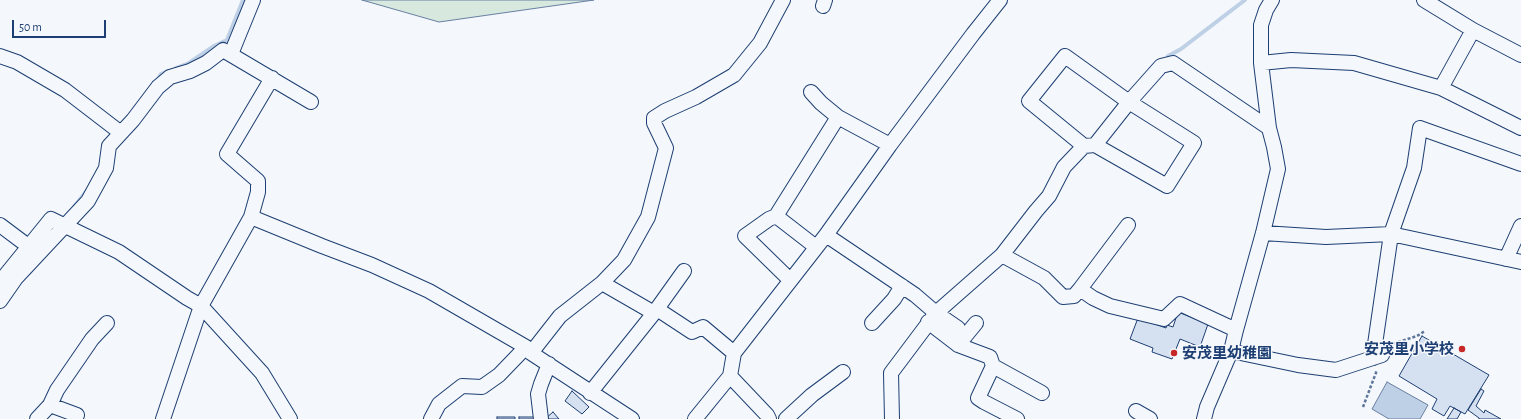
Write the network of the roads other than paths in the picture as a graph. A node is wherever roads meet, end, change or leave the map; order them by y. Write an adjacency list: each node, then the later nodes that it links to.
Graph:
1 (253, 0): 7 (street)
2 (783, 0): 40 (street)
3 (1000, 0): 20 (street)
4 (1424, 0): 6 (street)
5 (1265, 3): 10 (street)
6 (1473, 30): 8 (street); 12 (street)
7 (231, 54): 11 (street); 19 (street)
8 (1521, 55)
9 (0, 56): 19 (street)
10 (1261, 63): 12 (street); 17 (street)
11 (272, 78): 14 (street); 24 (street)
12 (1442, 88): 18 (street)
13 (811, 92): 16 (street)
14 (311, 102)
15 (1130, 102): 17 (street); 21 (street); 21 (street); 21 (street)
16 (838, 117): 20 (street); 23 (street)
17 (1269, 128): 29 (street)
18 (1521, 128)
19 (121, 133): 27 (street)
20 (890, 145): 31 (street)
21 (1089, 146): 34 (street)
22 (1521, 164): 30 (street)
23 (776, 216): 33 (street); 38 (street)
24 (251, 217): 44 (street); 53 (street)
25 (0, 225): 32 (street)
26 (1128, 225): 42 (street)
27 (63, 226): 32 (street); 43 (street); 44 (street)
28 (1521, 226): 35 (street)
29 (1262, 233): 30 (street); 51 (street)
30 (1391, 234): 35 (street); 54 (street)
31 (826, 235): 33 (street); 41 (street)
32 (28, 246): 39 (street)
33 (816, 247): 38 (street)
34 (1002, 255): 42 (street); 46 (street)
35 (1506, 260): 36 (street)
36 (1521, 262)
37 (684, 271): 45 (street)
38 (790, 280): 55 (street)
39 (0, 282)
40 (602, 284): 45 (street); 53 (street)
41 (902, 286): 46 (street); 48 (street)
42 (1080, 289): 51 (street)
43 (0, 301)
44 (201, 306): 66 (street); 67 (street)
45 (655, 311): 55 (street); 60 (street)
46 (932, 317): 50 (street); 52 (street); 74 (street)
47 (107, 323): 62 (street)
48 (872, 323)
49 (976, 323): 52 (street)
50 (958, 328)
51 (1236, 330): 54 (street)
52 (958, 345): 57 (street)
53 (529, 350): 56 (street); 68 (street)
54 (1231, 352): 77 (street)
55 (734, 353): 59 (street)
56 (549, 364): 60 (street); 69 (street)
57 (993, 366): 61 (street); 75 (street)
58 (843, 372): 73 (street)
59 (730, 376): 71 (street); 72 (street)
60 (590, 393): 70 (street)
61 (1042, 393)
62 (50, 405): 64 (street); 65 (street)
63 (1136, 411): 76 (street)
64 (77, 415)
65 (37, 419)
66 (163, 419)
67 (290, 419)
68 (431, 419)
69 (541, 419)
70 (632, 419)
71 (695, 419)
72 (769, 419)
73 (786, 419)
74 (892, 419)
75 (1016, 419)
76 (1150, 419)
77 (1204, 419)

